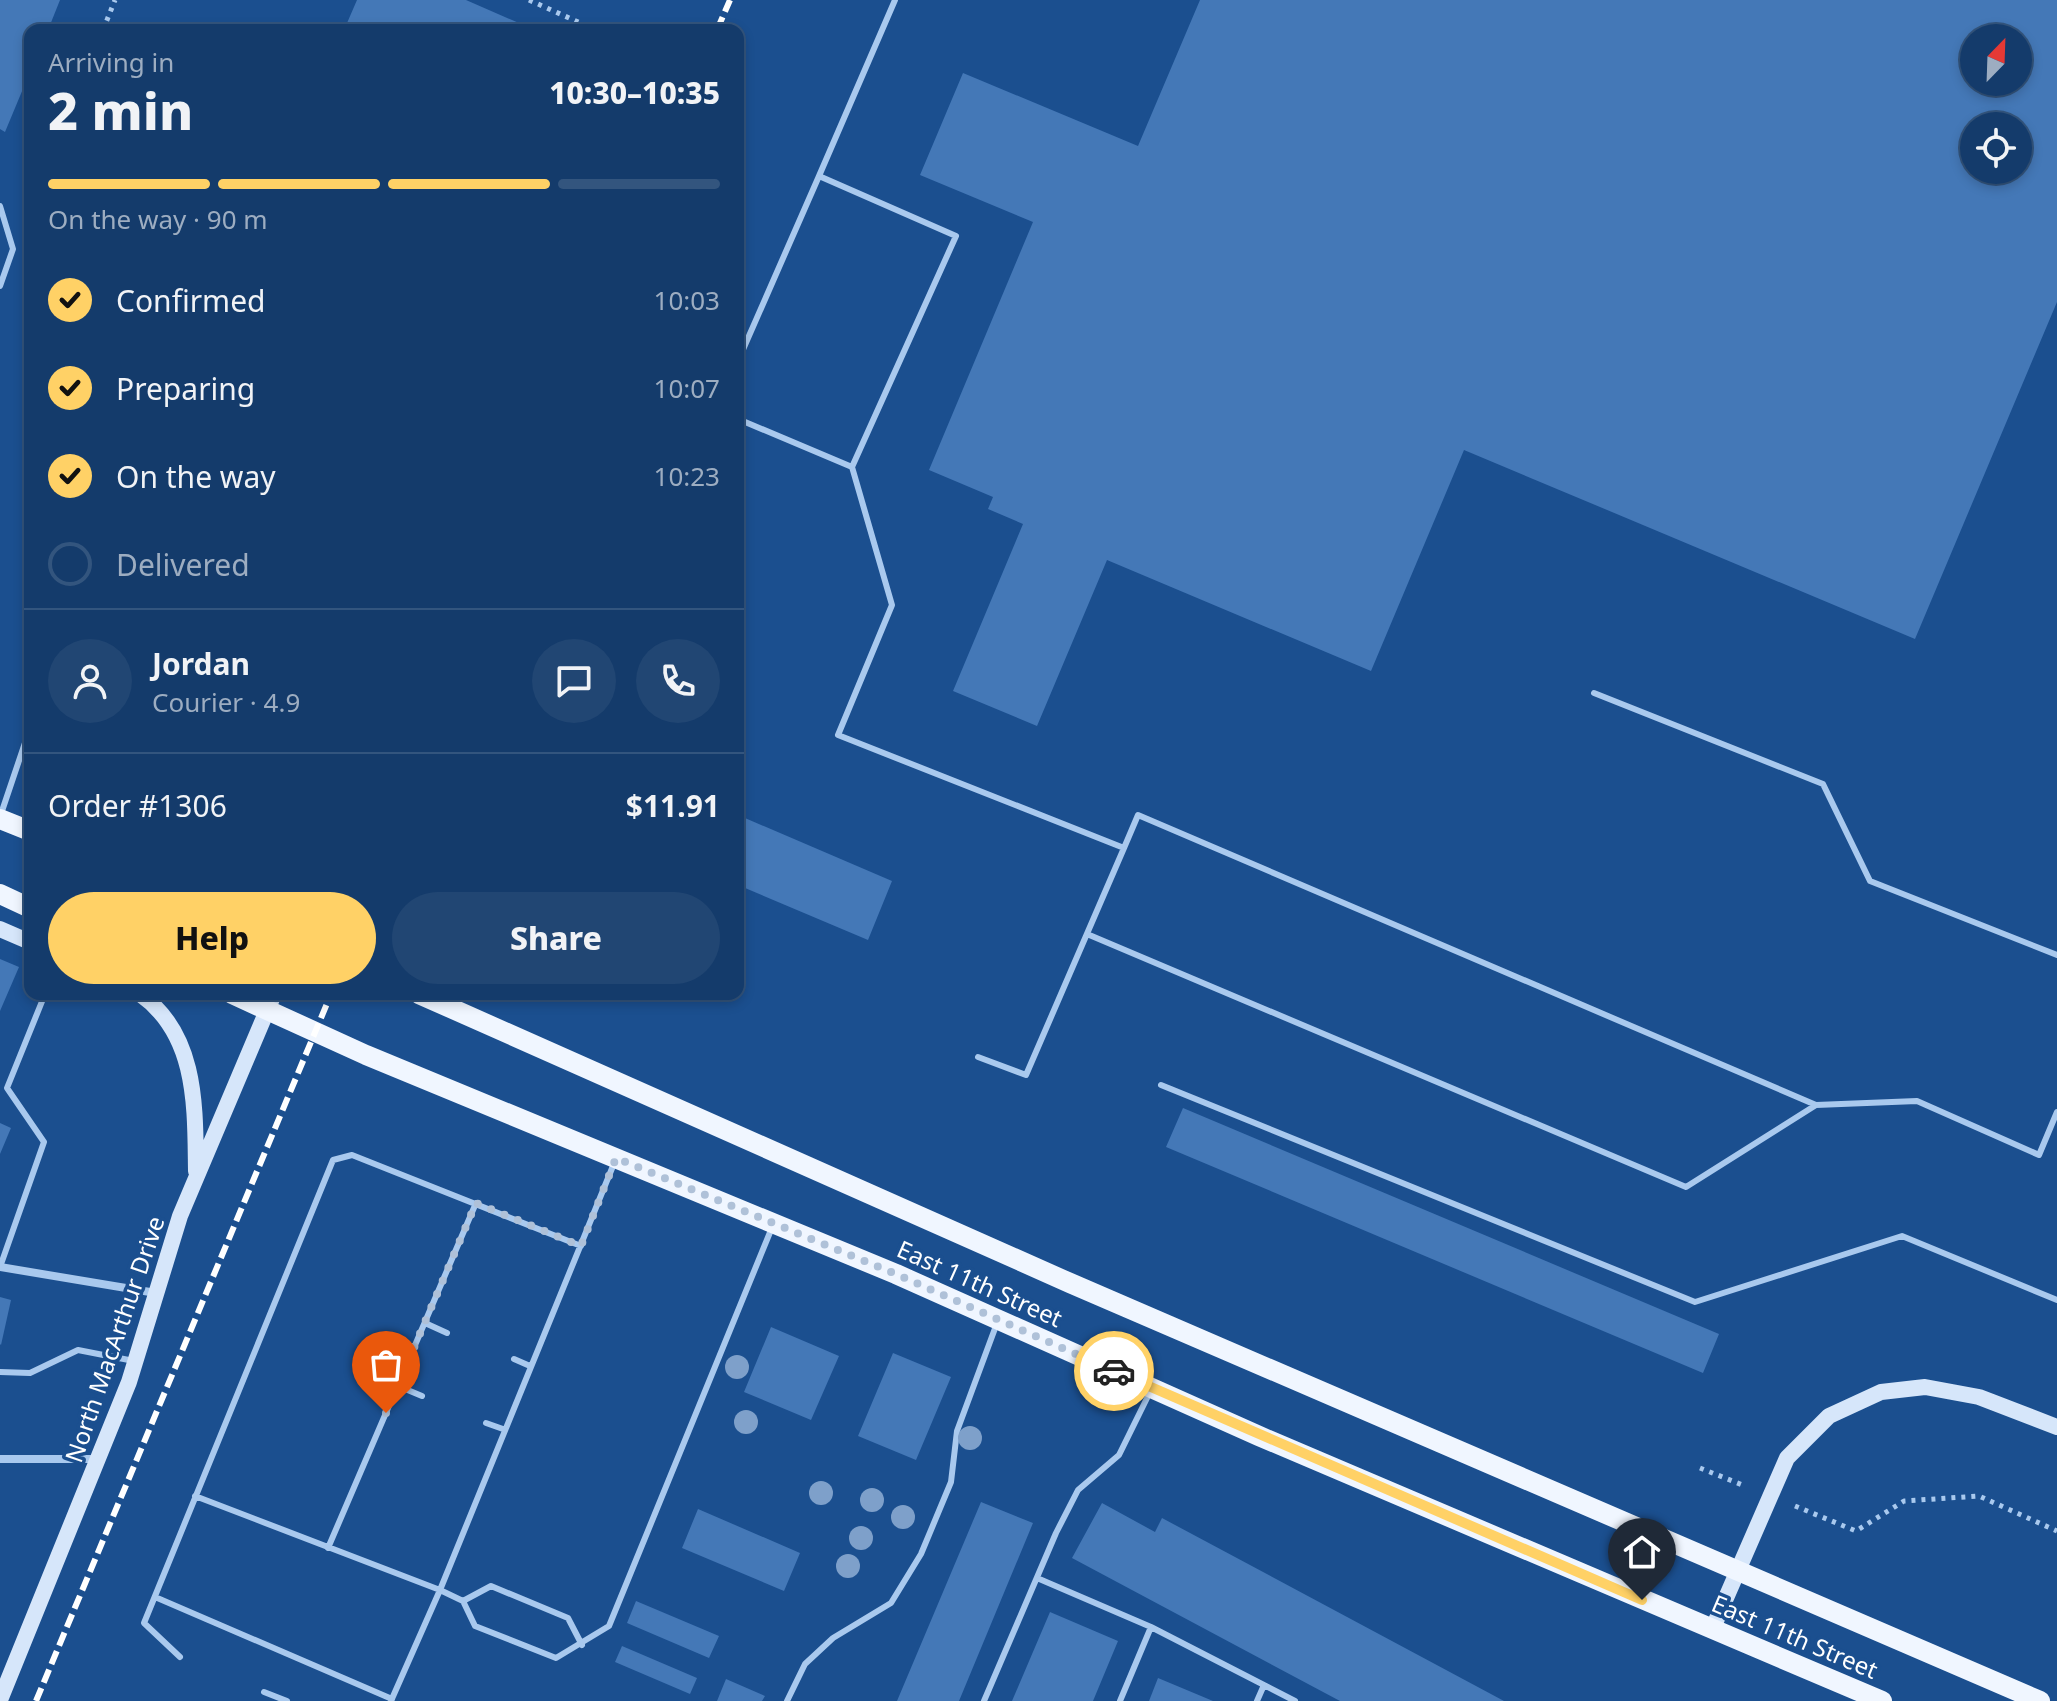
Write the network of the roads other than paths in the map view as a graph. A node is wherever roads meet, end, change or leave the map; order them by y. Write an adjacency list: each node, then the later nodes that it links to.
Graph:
1 (895, 0): 2 (lane)
2 (819, 176): 5 (lane); 7 (lane)
3 (0, 206): 4 (lane)
4 (0, 286)
5 (744, 347)
6 (744, 422): 7 (lane)
7 (852, 467): 12 (lane)
8 (1594, 693): 18 (lane)
9 (24, 746): 10 (lane)
10 (0, 819): 11 (main road)
11 (24, 829)
12 (1124, 848): 16 (lane); 25 (lane)
13 (0, 894): 14 (main road)
14 (24, 905)
15 (0, 929): 17 (main road)
16 (1087, 934): 23 (lane); 25 (lane)
17 (24, 939)
18 (2057, 955)
19 (43, 1000): 32 (lane)
20 (146, 1000): 28 (main road)
21 (433, 1000): 52 (main road, East 11th Street)
22 (270, 1002): 27 (main road, East 11th Street); 28 (main road, North MacArthur Drive)
23 (978, 1057)
24 (1161, 1085): 34 (lane)
25 (1816, 1105): 26 (lane)
26 (2057, 1112)
27 (616, 1158): 30 (main road, East 11th Street); 31 (lane)
28 (196, 1176): 33 (main road, North MacArthur Drive)
29 (476, 1203): 31 (lane); 36 (lane); 50 (lane)
30 (774, 1222): 35 (main road, East 11th Street); 59 (lane)
31 (581, 1246): 40 (lane)
32 (0, 1267): 33 (street)
33 (156, 1293): 39 (main road, North MacArthur Drive)
34 (2057, 1300)
35 (998, 1319): 43 (main road, East 11th Street); 66 (lane)
36 (425, 1323): 37 (lane); 42 (lane)
37 (447, 1333)
38 (514, 1359): 40 (lane)
39 (136, 1362): 41 (lane); 49 (main road, North MacArthur Drive)
40 (530, 1366): 47 (lane)
41 (0, 1372)
42 (398, 1386): 44 (lane); 51 (lane)
43 (1152, 1388): 53 (lane); 58 (main road, East 11th Street)
44 (422, 1396)
45 (486, 1423): 47 (lane)
46 (2057, 1427): 52 (main road)
47 (503, 1429): 54 (lane)
48 (0, 1459): 49 (street)
49 (99, 1459): 63 (main road, North MacArthur Drive)
50 (195, 1496): 51 (lane); 55 (lane)
51 (328, 1548): 54 (lane)
52 (1738, 1568): 58 (main road); 72 (main road, East 11th Street)
53 (1037, 1578): 57 (lane); 67 (lane)
54 (440, 1590): 56 (lane); 64 (lane)
55 (155, 1597): 60 (lane); 64 (lane)
56 (463, 1601): 59 (lane); 59 (lane)
57 (1151, 1627): 61 (lane); 68 (lane)
58 (1712, 1630): 71 (main road, East 11th Street)
59 (582, 1645)
60 (180, 1657)
61 (1264, 1685): 69 (lane); 70 (lane)
62 (264, 1692): 65 (lane)
63 (0, 1700)
64 (391, 1700)
65 (287, 1701)
66 (787, 1701)
67 (984, 1701)
68 (1120, 1701)
69 (1257, 1701)
70 (1295, 1701)
71 (1882, 1701)
72 (2040, 1701)

